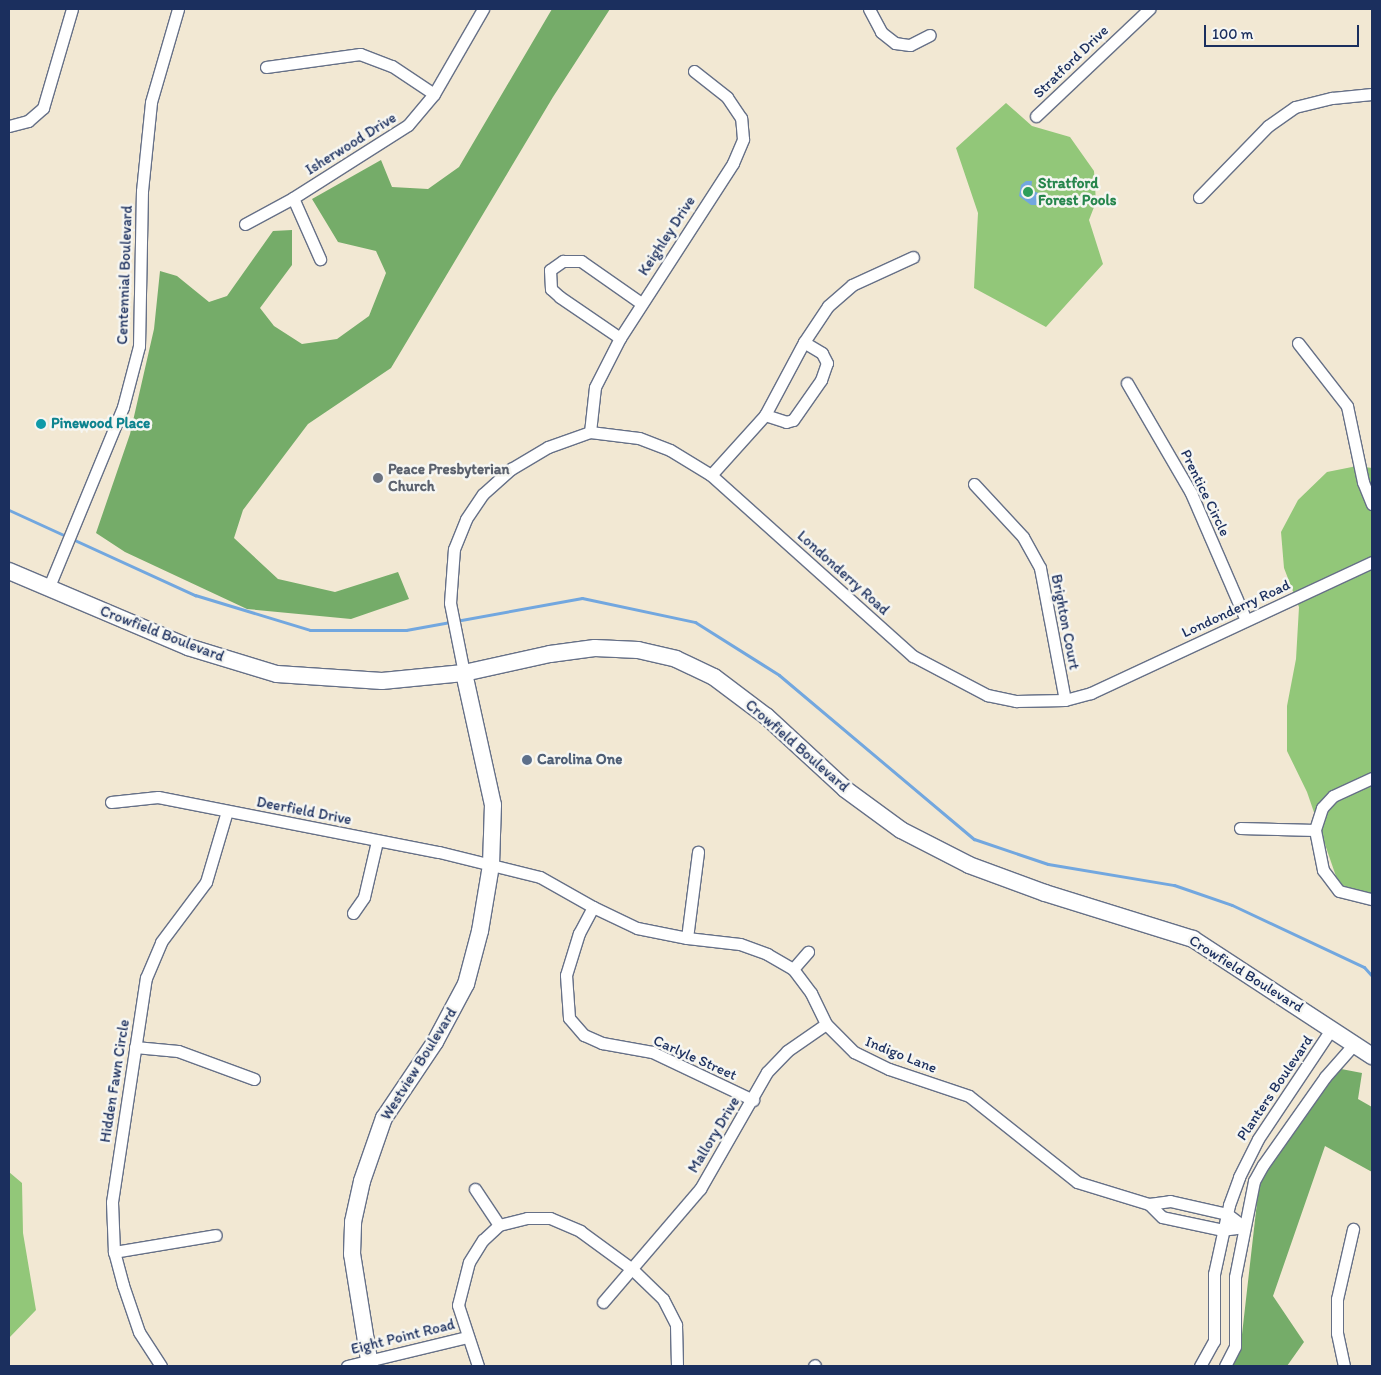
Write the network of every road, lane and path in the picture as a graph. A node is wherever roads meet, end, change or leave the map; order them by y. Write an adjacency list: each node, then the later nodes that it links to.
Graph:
1 (72, 9): 12 (street)
2 (178, 9): 30 (street, Centennial Boulevard)
3 (483, 9): 9 (street, Isherwood Drive)
4 (869, 9): 6 (street)
5 (1148, 9): 11 (street, Stratford Drive)
6 (930, 35)
7 (266, 67): 9 (street)
8 (694, 71): 18 (street, Keighley Drive)
9 (434, 94): 14 (street, Isherwood Drive)
10 (1372, 94): 13 (street)
11 (1036, 116)
12 (9, 126)
13 (1199, 197)
14 (293, 198): 15 (street, Isherwood Drive); 17 (street)
15 (245, 224)
16 (913, 257): 20 (street)
17 (320, 259)
18 (641, 303): 19 (street, Keighley Drive); 19 (street)
19 (620, 338): 24 (street, Keighley Drive)
20 (804, 342): 23 (street); 23 (street)
21 (1298, 343): 27 (street)
22 (1127, 383): 31 (street, Prentice Circle)
23 (765, 415): 25 (street)
24 (590, 432): 25 (street, Londonderry Road); 32 (street, Londonderry Road)
25 (711, 475): 33 (street, Londonderry Road)
26 (974, 484): 33 (street, Brighton Court)
27 (1372, 504)
28 (1372, 562): 31 (street, Londonderry Road)
29 (9, 571): 30 (main road, Crowfield Boulevard)
30 (48, 589): 32 (main road, Crowfield Boulevard)
31 (1246, 620): 33 (street, Londonderry Road)
32 (464, 674): 41 (main road, Westview Boulevard); 49 (main road, Crowfield Boulevard)
33 (1065, 700)
34 (1372, 778): 38 (street)
35 (111, 802): 36 (street, Deerfield Drive)
36 (227, 811): 39 (street, Deerfield Drive); 51 (street, Hidden Fawn Circle)
37 (1240, 828): 38 (street)
38 (1315, 830): 42 (street)
39 (377, 841): 41 (street, Deerfield Drive); 44 (street)
40 (698, 852): 45 (street)
41 (491, 865): 43 (street, Indigo Lane); 67 (main road, Westview Boulevard)
42 (1372, 899)
43 (593, 907): 45 (street, Indigo Lane); 54 (street, Carlyle Street)
44 (353, 913)
45 (686, 938): 47 (street, Indigo Lane)
46 (808, 952): 47 (street)
47 (793, 969): 48 (street, Indigo Lane)
48 (826, 1024): 54 (street, Mallory Drive); 56 (street, Indigo Lane)
49 (1332, 1028): 50 (main road, Crowfield Boulevard); 57 (street, Planters Boulevard)
50 (1355, 1043): 52 (main road, Crowfield Boulevard); 59 (street)
51 (135, 1047): 53 (street); 63 (street, Hidden Fawn Circle)
52 (1372, 1056)
53 (254, 1079)
54 (753, 1100): 64 (street, Mallory Drive)
55 (475, 1189): 58 (street)
56 (1149, 1204): 57 (street, Indigo Lane); 61 (street, Indigo Lane)
57 (1227, 1214): 59 (street, Indigo Lane); 61 (street, Planters Boulevard)
58 (499, 1225): 64 (street); 66 (street)
59 (1244, 1227): 61 (street, Indigo Lane); 73 (street)
60 (1353, 1229): 74 (street)
61 (1224, 1230): 72 (street, Planters Boulevard)
62 (216, 1235): 63 (street)
63 (114, 1252): 68 (street, Hidden Fawn Circle)
64 (632, 1269): 65 (street, Mallory Drive); 71 (street)
65 (603, 1302)
66 (467, 1337): 67 (street, Eight Point Road); 70 (street)
67 (369, 1363): 69 (street, Eight Point Road)
68 (161, 1366)
69 (347, 1366)
70 (478, 1366)
71 (677, 1366)
72 (1200, 1366)
73 (1225, 1366)
74 (1344, 1366)

